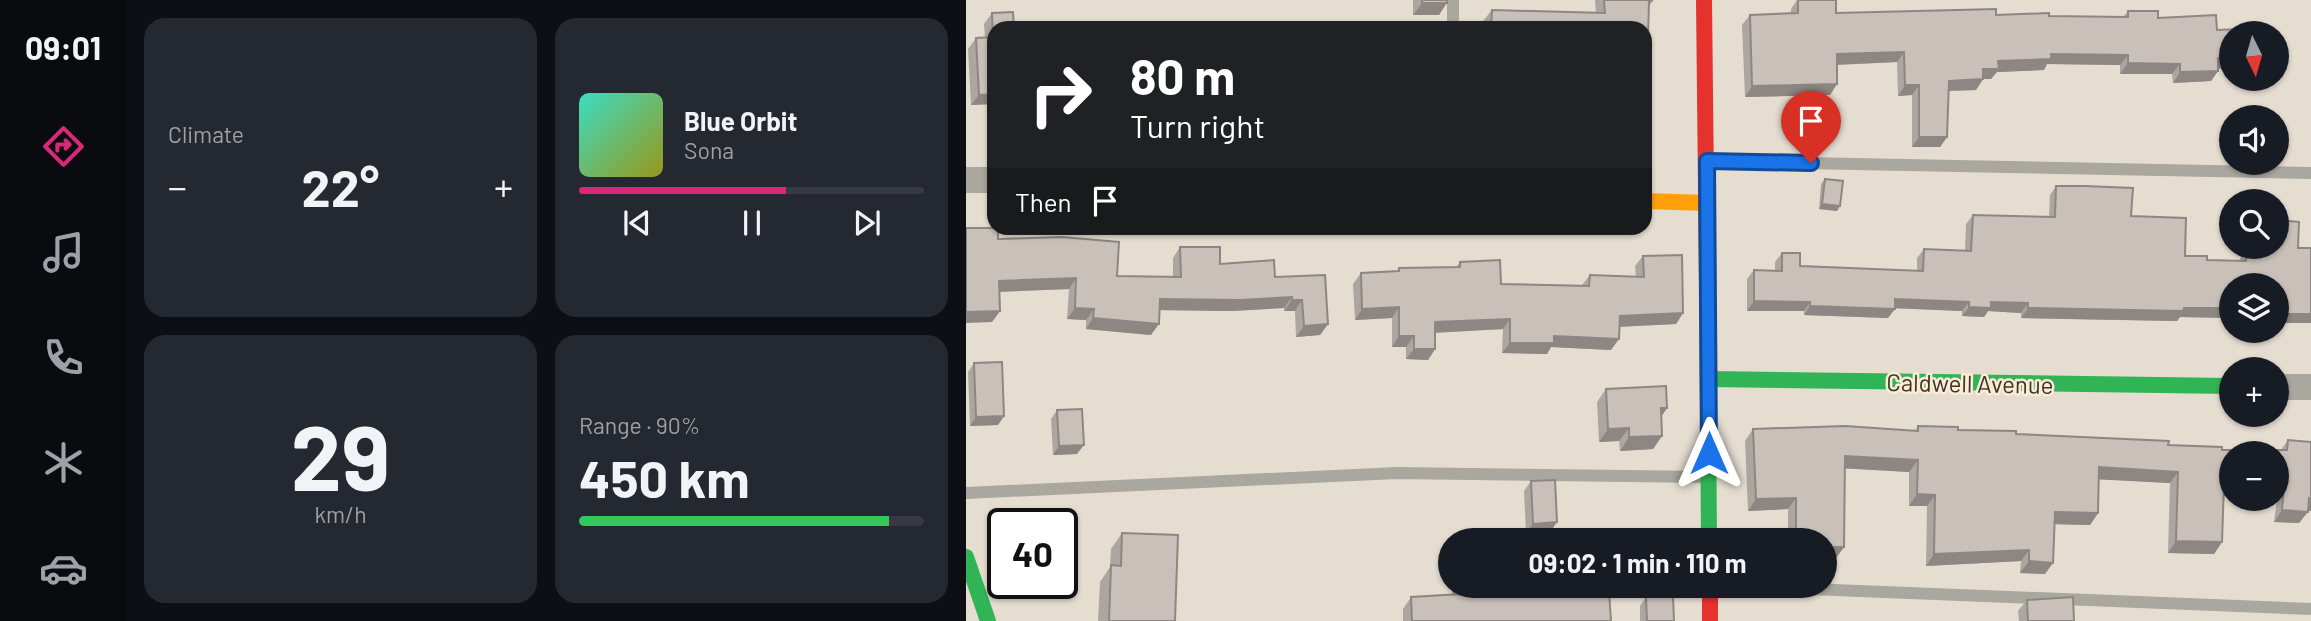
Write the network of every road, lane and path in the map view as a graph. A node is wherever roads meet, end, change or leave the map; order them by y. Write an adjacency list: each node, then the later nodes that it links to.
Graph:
1 (1453, 0): 3 (lane)
2 (1704, 0): 4 (street)
3 (1453, 21)
4 (1707, 161): 5 (lane); 9 (street)
5 (2311, 173)
6 (966, 180): 7 (street)
7 (987, 180)
8 (1652, 201): 9 (street)
9 (1707, 203): 10 (street)
10 (1709, 379): 11 (street, Caldwell Avenue); 14 (street)
11 (2219, 386)
12 (2289, 387): 13 (street)
13 (2311, 387)
14 (1709, 477): 15 (lane); 16 (street)
15 (966, 493)
16 (1709, 528)
17 (966, 557): 21 (street)
18 (1837, 590): 20 (lane)
19 (1710, 598): 22 (street)
20 (2311, 609)
21 (988, 621)
22 (1710, 621)

